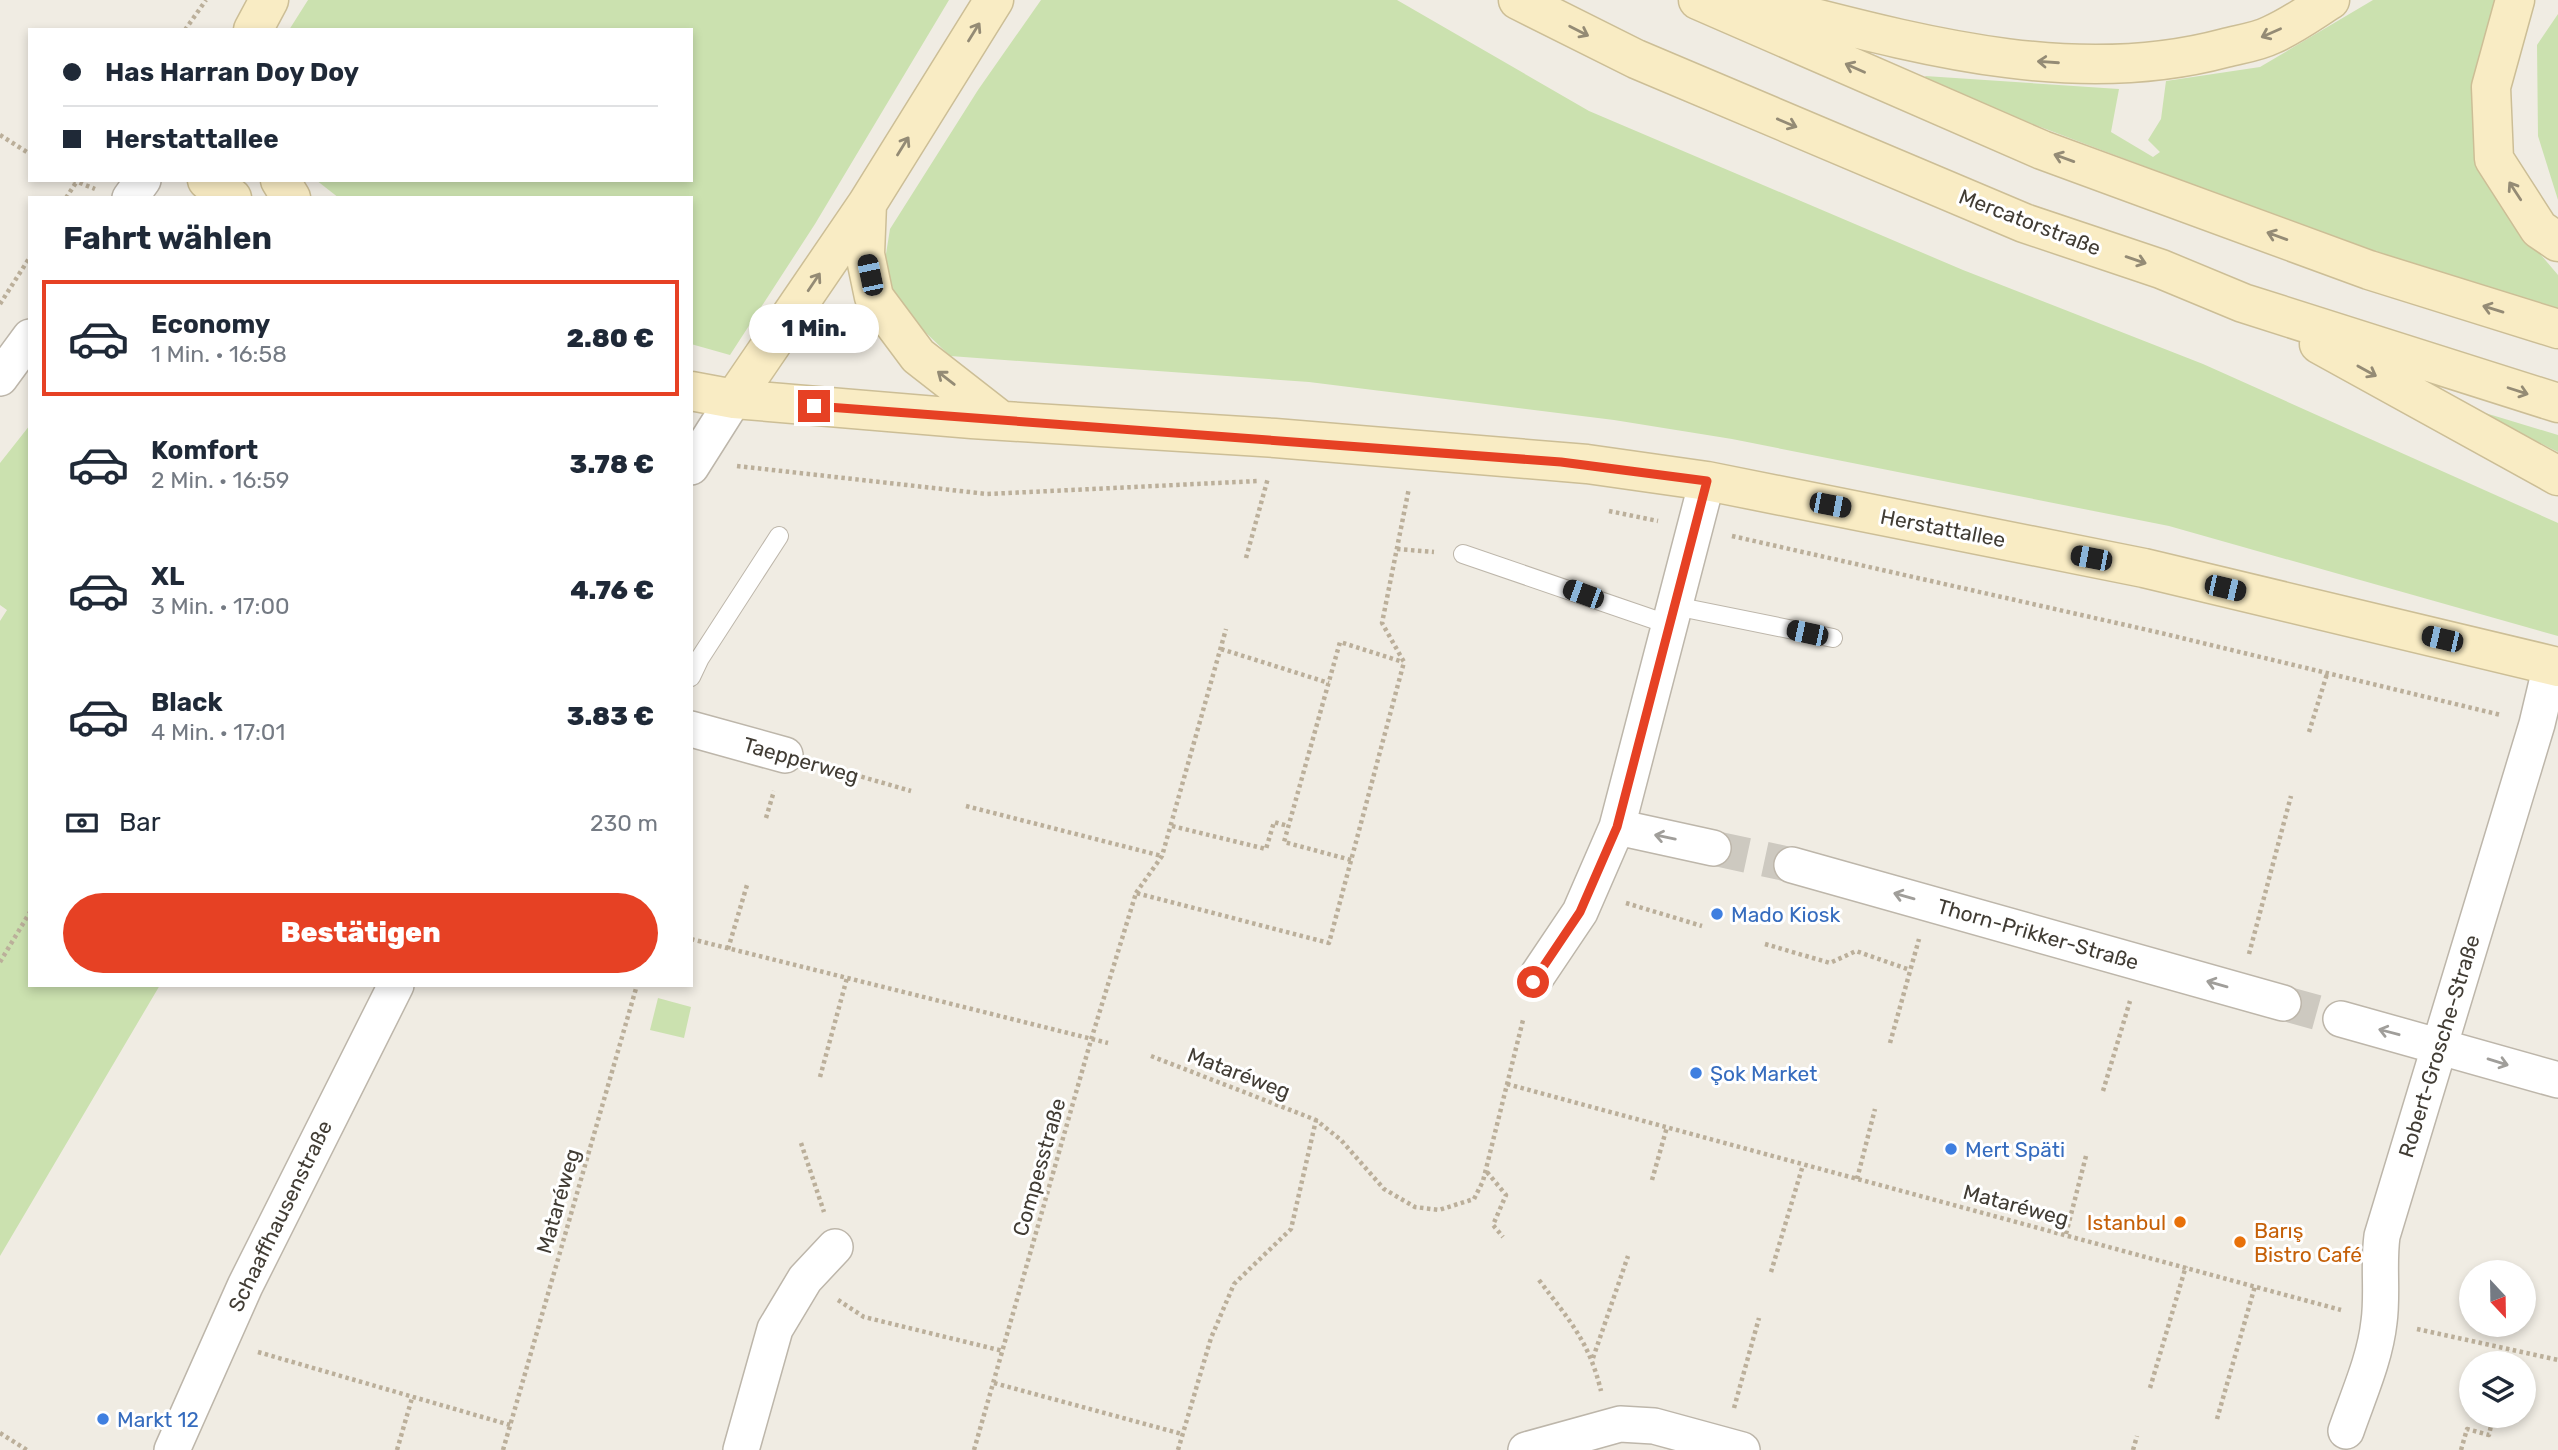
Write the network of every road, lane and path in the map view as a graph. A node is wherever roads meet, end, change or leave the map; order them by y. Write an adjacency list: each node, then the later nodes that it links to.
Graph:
1 (206, 0): 8 (path)
2 (994, 0): 13 (main road, one-way to 2)
3 (1518, 0): 16 (main road, Mercatorstraße, one-way to 16)
4 (1698, 0): 18 (main road, one-way to 4)
5 (1744, 0): 6 (main road, one-way to 5)
6 (2330, 0)
7 (2515, 0): 14 (main road, one-way to 7)
8 (186, 28)
9 (0, 135): 10 (path)
10 (28, 152)
11 (210, 182): 12 (main road)
12 (229, 196)
13 (867, 204): 22 (main road, one-way to 13); 24 (main road, one-way to 13)
14 (2558, 242)
15 (28, 260): 17 (path)
16 (2243, 303): 23 (main road, Mercatorstraße, one-way to 23); 27 (main road, one-way to 27)
17 (0, 304)
18 (2558, 329)
19 (28, 340): 20 (street)
20 (0, 378)
21 (693, 391): 22 (main road, Herstattallee)
22 (734, 399): 24 (main road, Herstattallee); 26 (street)
23 (2558, 403)
24 (1000, 420): 25 (main road, Herstattallee)
25 (1275, 438): 28 (path); 30 (main road, Herstattallee)
26 (693, 464): 28 (path)
27 (2558, 476)
28 (1267, 480): 29 (path); 39 (path)
29 (1280, 481)
30 (1707, 481): 35 (street); 45 (main road, Herstattallee)
31 (1396, 485): 32 (path)
32 (1409, 487): 33 (path); 37 (path)
33 (1422, 488)
34 (1606, 511): 35 (path)
35 (1695, 527): 40 (street); 47 (path)
36 (779, 536): 46 (lane)
37 (1397, 549): 38 (path); 44 (path)
38 (1463, 554): 40 (lane)
39 (1246, 558)
40 (1672, 615): 42 (lane); 58 (street)
41 (1226, 629): 43 (path, Compesstraße)
42 (1833, 638)
43 (1221, 649): 48 (path); 57 (path, Compesstraße)
44 (1404, 662): 48 (path); 61 (path)
45 (2554, 666): 49 (street, Robert-Grosche-Straße)
46 (693, 673)
47 (2328, 674): 49 (path); 51 (path)
48 (1329, 683): 56 (path)
49 (2537, 724): 85 (street, Robert-Grosche-Straße)
50 (693, 730): 52 (street, Taepperweg)
51 (2309, 732)
52 (785, 755): 53 (path, Taepperweg)
53 (911, 791)
54 (2291, 796): 78 (path)
55 (966, 806): 60 (path)
56 (1288, 825): 57 (path); 61 (path)
57 (1172, 826): 60 (path, Compesstraße)
58 (1617, 827): 59 (street, one-way to 58); 64 (street)
59 (1713, 848)
60 (1162, 856): 65 (path, Compesstraße)
61 (1351, 860): 65 (path)
62 (1793, 865): 78 (street, Thorn-Prikker-Straße, one-way to 62)
63 (747, 885): 70 (path)
64 (1588, 892): 67 (path); 75 (street)
65 (1136, 893): 82 (path, Compesstraße)
66 (28, 915): 71 (path)
67 (1703, 926)
68 (693, 939): 70 (path)
69 (1765, 944): 72 (path)
70 (728, 948): 73 (path)
71 (0, 962)
72 (1910, 970)
73 (848, 978): 82 (path); 87 (path)
74 (1908, 978): 84 (path)
75 (1533, 982): 89 (path, Mataréweg)
76 (395, 987): 111 (street, Schaaffhausenstraße)
77 (636, 987): 120 (path, Mataréweg)
78 (2239, 990): 79 (street, Thorn-Prikker-Straße)
79 (2283, 1003)
80 (2341, 1018): 85 (street, one-way to 80)
81 (2122, 1030): 90 (path)
82 (1091, 1040): 83 (path); 113 (path, Compesstraße)
83 (1108, 1043)
84 (1890, 1043)
85 (2438, 1045): 88 (street, one-way to 88); 110 (street, Robert-Grosche-Straße)
86 (1151, 1056): 92 (path, Mataréweg)
87 (820, 1077)
88 (2558, 1080)
89 (1507, 1084): 93 (path, Mataréweg); 97 (path, Mataréweg)
90 (2103, 1091)
91 (1875, 1109): 98 (path)
92 (1316, 1120): 97 (path, Mataréweg); 125 (path)
93 (1667, 1127): 96 (path, Mataréweg); 99 (path)
94 (801, 1143): 102 (path)
95 (2086, 1156): 100 (path)
96 (1802, 1165): 98 (path, Mataréweg); 105 (path)
97 (1486, 1171): 101 (path)
98 (1857, 1179): 100 (path, Mataréweg)
99 (1652, 1180)
100 (2066, 1234): 104 (path, Mataréweg)
101 (1503, 1237)
102 (835, 1247): 106 (street)
103 (1628, 1256): 114 (path)
104 (2186, 1266): 108 (path, Mataréweg); 117 (path)
105 (1771, 1272)
106 (805, 1279): 113 (path); 132 (street)
107 (1539, 1280): 114 (path)
108 (2255, 1286): 110 (path, Mataréweg); 119 (path)
109 (1759, 1318): 127 (path)
110 (2379, 1321): 112 (path, Mataréweg); 123 (street, Robert-Grosche-Straße)
111 (220, 1341): 118 (path); 129 (street, Schaaffhausenstraße)
112 (2508, 1349): 115 (path, Mataréweg)
113 (1003, 1351): 116 (path, Compesstraße)
114 (1593, 1359): 121 (path)
115 (2558, 1360)
116 (994, 1383): 125 (path); 133 (path, Compesstraße)
117 (2150, 1388)
118 (412, 1398): 120 (path); 130 (path)
119 (2217, 1419)
120 (510, 1425): 131 (path, Mataréweg)
121 (1609, 1426): 127 (street); 135 (street)
122 (2490, 1428): 137 (path)
123 (2346, 1431)
124 (0, 1433): 128 (path)
125 (1182, 1434): 134 (path)
126 (2137, 1436): 136 (path)
127 (1733, 1448)
128 (27, 1450)
129 (172, 1450)
130 (397, 1450)
131 (503, 1450)
132 (741, 1450)
133 (975, 1450)
134 (1178, 1450)
135 (1526, 1450)
136 (2133, 1450)
137 (2461, 1450)

